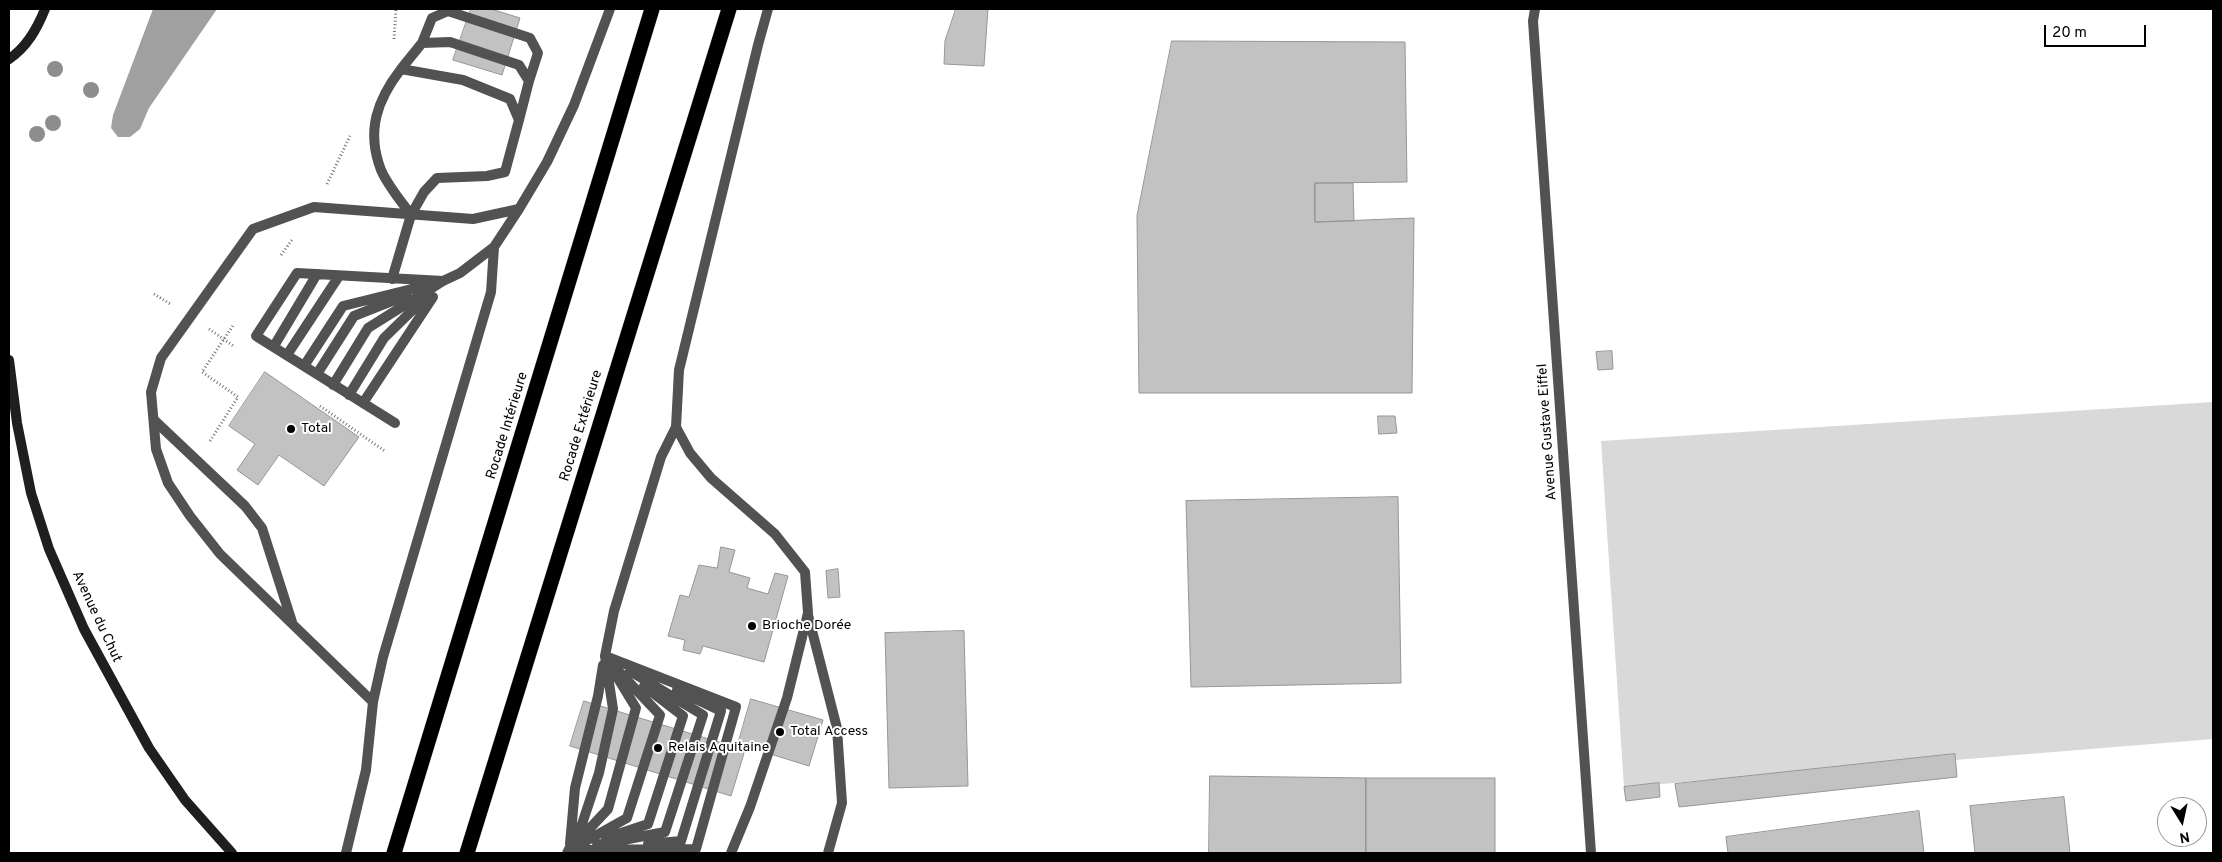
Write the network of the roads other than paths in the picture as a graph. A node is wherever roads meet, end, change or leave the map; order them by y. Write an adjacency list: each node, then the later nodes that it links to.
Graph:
1 (45, 9): 8 (street)
2 (610, 9): 13 (street)
3 (652, 9): 38 (highway, Rocade Intérieure)
4 (729, 9): 39 (highway, Rocade Extérieure)
5 (768, 9): 30 (street)
6 (1535, 9): 42 (street, Avenue Gustave Eiffel)
7 (422, 43): 10 (street); 11 (street); 11 (street)
8 (13, 56): 9 (street)
9 (9, 69)
10 (401, 69): 12 (street); 14 (street)
11 (529, 82): 12 (street)
12 (519, 120): 14 (street)
13 (519, 210): 14 (street); 15 (street)
14 (411, 215): 18 (street); 28 (street)
15 (494, 247): 19 (street); 34 (street)
16 (317, 274): 17 (street); 20 (street); 20 (street)
17 (339, 276): 18 (street); 21 (street)
18 (392, 278): 19 (street)
19 (442, 281): 23 (street); 24 (street); 25 (street); 26 (street); 27 (street)
20 (274, 346): 21 (street)
21 (287, 355): 23 (street)
22 (9, 360): 36 (street, Avenue du Chut)
23 (304, 366): 24 (street)
24 (316, 374): 25 (street)
25 (333, 385): 26 (street)
26 (349, 395): 27 (street)
27 (363, 403): 29 (street)
28 (154, 420): 32 (street); 32 (street)
29 (395, 423)
30 (676, 427): 31 (street); 33 (street)
31 (808, 613): 40 (street); 41 (street)
32 (292, 623): 34 (street)
33 (605, 656): 35 (street); 35 (street); 35 (street); 35 (street); 35 (street); 35 (street); 35 (street); 35 (street)
34 (374, 702): 37 (street)
35 (568, 852)
36 (232, 853)
37 (346, 853)
38 (394, 853)
39 (467, 853)
40 (731, 853)
41 (828, 853)
42 (1591, 853)

